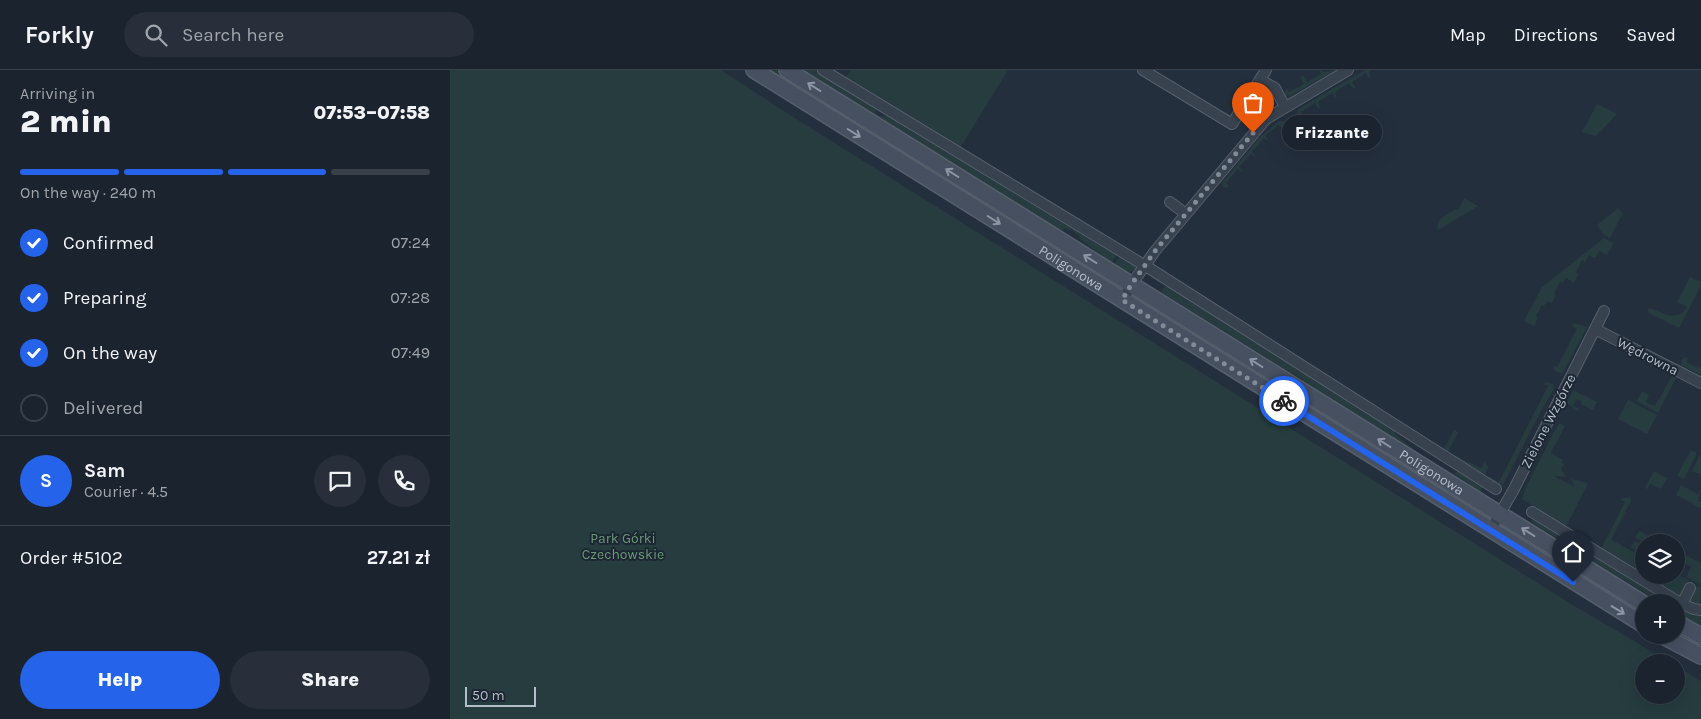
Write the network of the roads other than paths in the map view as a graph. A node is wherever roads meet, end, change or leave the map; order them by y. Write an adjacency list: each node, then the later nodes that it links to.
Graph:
1 (754, 70): 13 (main road, Poligonowa, one-way to 13)
2 (787, 70): 12 (main road, Poligonowa, one-way to 2)
3 (824, 70): 11 (street)
4 (1143, 70): 7 (street)
5 (1266, 70): 7 (street)
6 (1348, 70): 8 (street)
7 (1260, 80): 8 (street)
8 (1285, 107): 10 (street)
9 (1170, 202): 10 (street)
10 (1186, 214): 11 (street)
11 (1144, 266): 12 (street); 17 (street)
12 (1131, 285): 13 (street); 19 (main road, Poligonowa, one-way to 12)
13 (1122, 300): 20 (main road, Poligonowa)
14 (1604, 311): 15 (street, Zielone Wzgórze)
15 (1595, 329): 16 (street, Wędrowna); 19 (street, Zielone Wzgórze)
16 (1701, 383)
17 (1496, 488)
18 (1532, 512): 22 (street)
19 (1500, 515): 20 (street, Zielone Wzgórze); 23 (main road, Poligonowa, one-way to 19)
20 (1490, 530): 27 (main road, Poligonowa, one-way to 27)
21 (1690, 588): 24 (street)
22 (1666, 594)
23 (1635, 598)
24 (1685, 598)
25 (1685, 605): 26 (street)
26 (1701, 610)
27 (1635, 619)
28 (1685, 627): 29 (main road)
29 (1699, 635)
30 (1679, 644): 31 (main road)
31 (1701, 656)

